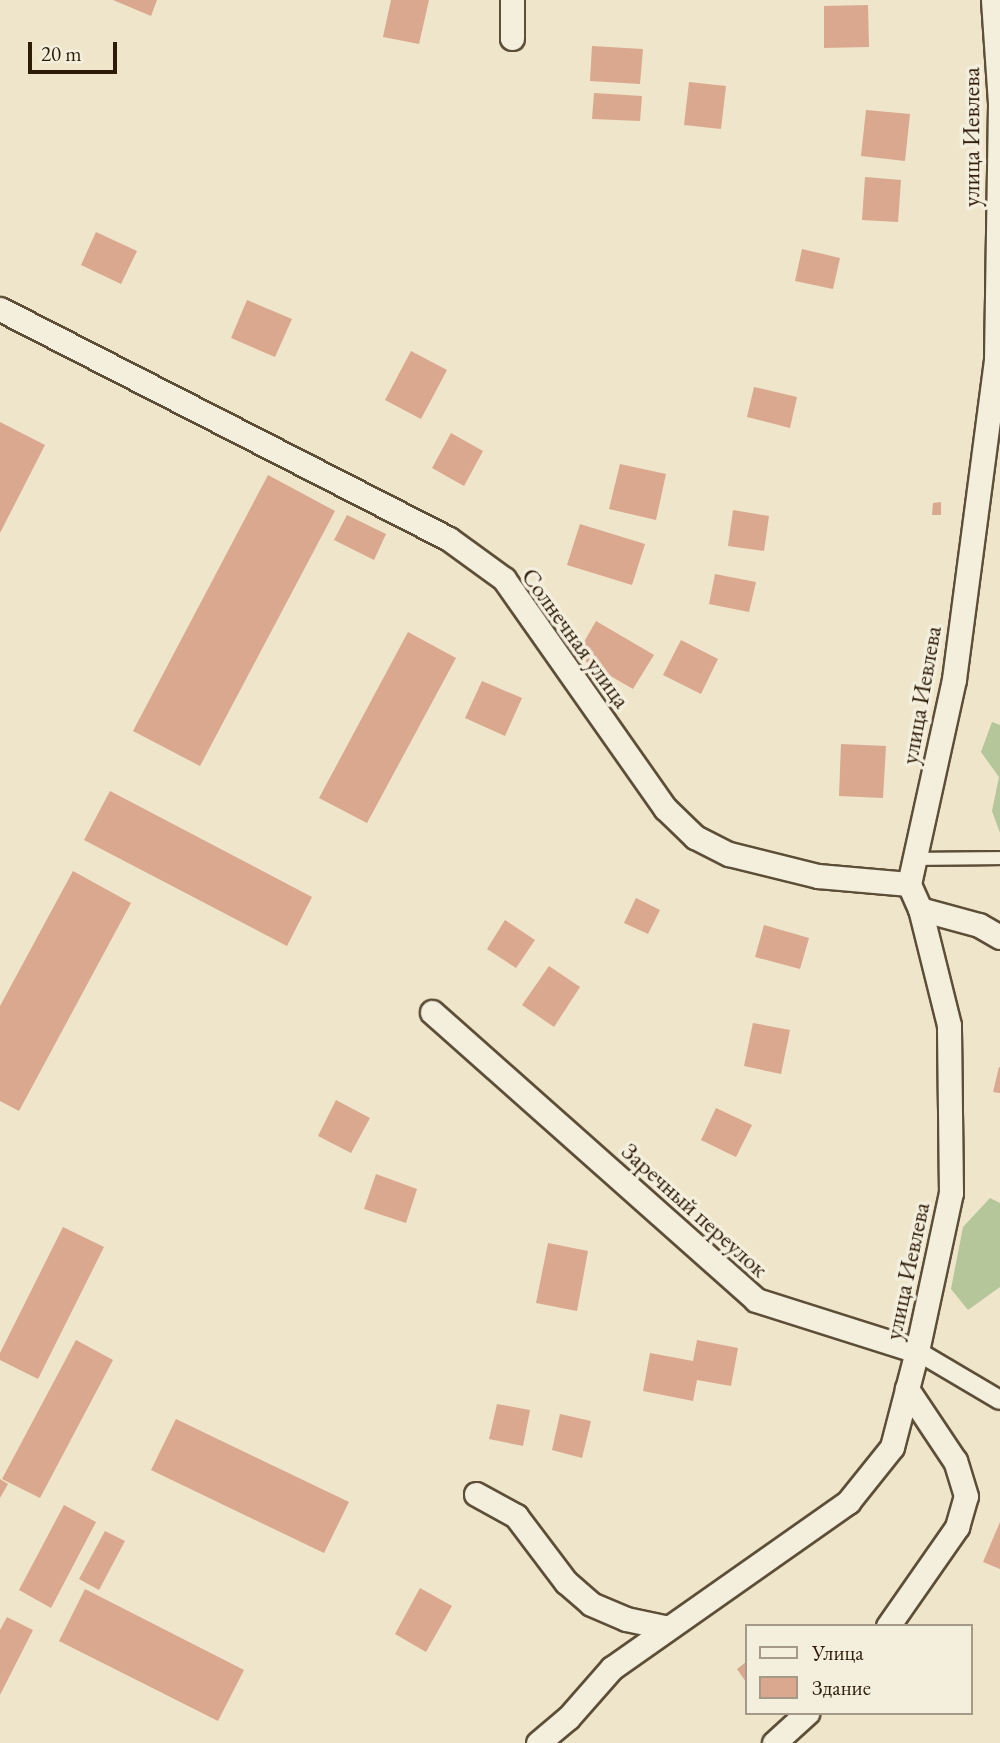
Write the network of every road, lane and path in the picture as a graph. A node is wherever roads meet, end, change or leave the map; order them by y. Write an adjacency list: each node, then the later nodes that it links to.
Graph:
1 (512, 0): 3 (street)
2 (993, 0): 5 (street, улица Иевлева)
3 (512, 37)
4 (0, 309): 8 (street, Солнечная улица)
5 (998, 360): 7 (street, улица Иевлева)
6 (1000, 858): 7 (lane)
7 (915, 859): 8 (street, улица Иевлева)
8 (909, 884): 9 (street, улица Иевлева)
9 (920, 909): 10 (street); 12 (street, улица Иевлева)
10 (1000, 937)
11 (432, 1012): 12 (street, Заречный переулок)
12 (917, 1351): 13 (street, улица Иевлева); 14 (street, Заречный переулок)
13 (907, 1389): 16 (street); 17 (street, улица Иевлева)
14 (1000, 1400)
15 (476, 1494): 17 (street)
16 (889, 1624)
17 (665, 1627): 19 (street, улица Иевлева)
18 (805, 1715): 20 (street)
19 (538, 1743)
20 (774, 1743)

